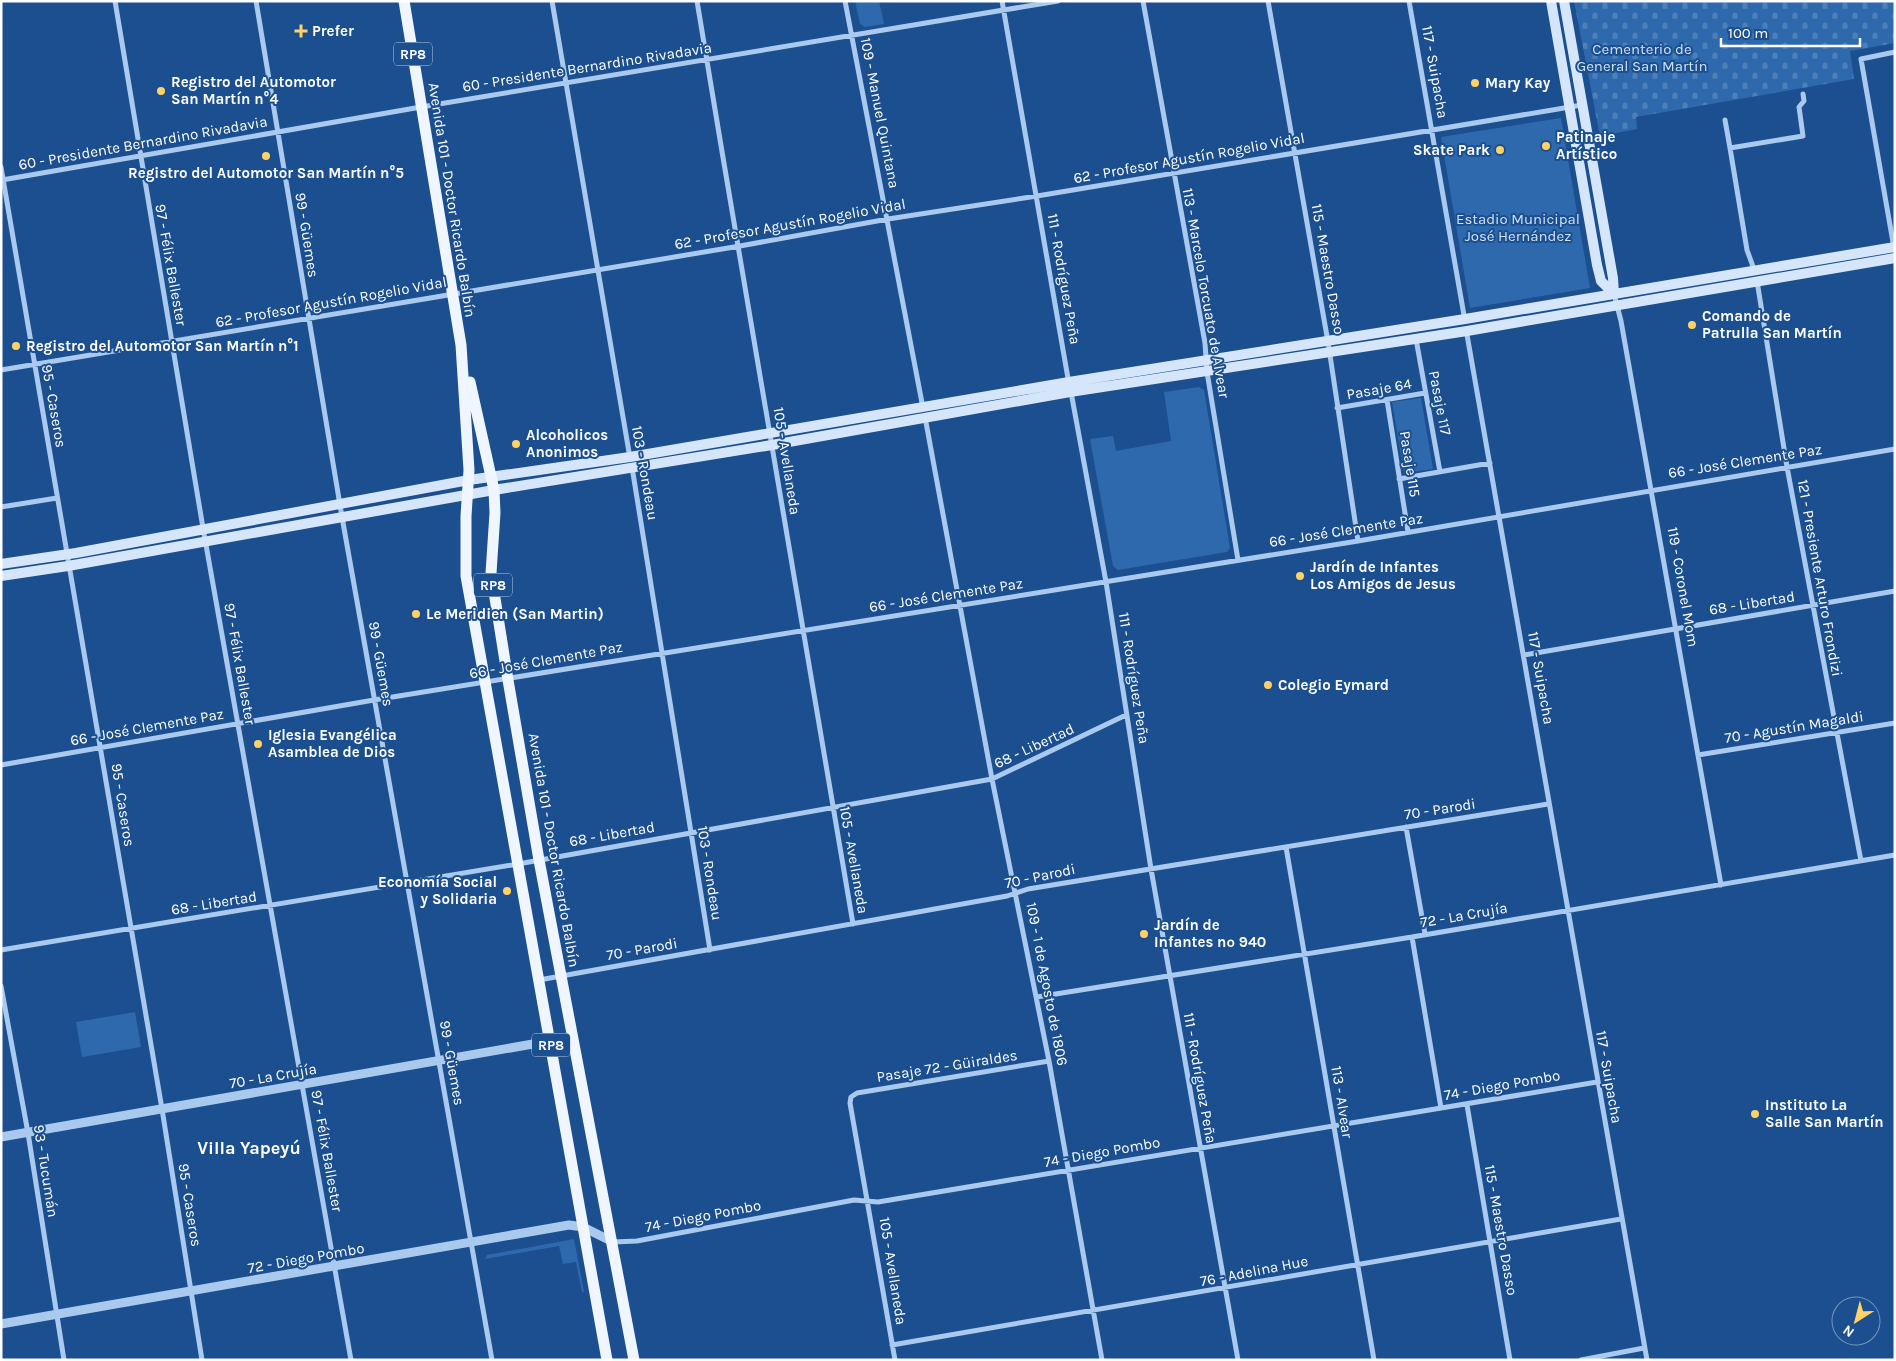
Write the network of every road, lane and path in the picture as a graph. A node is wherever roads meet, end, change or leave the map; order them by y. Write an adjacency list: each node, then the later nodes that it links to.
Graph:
1 (115, 1): 28 (street, 97 - Félix Ballester)
2 (256, 1): 25 (street, 99 - Güemes)
3 (404, 1): 21 (main road, Avenida 101 - Doctor Ricardo Balbín / RP8)
4 (552, 1): 18 (street, 103 - Rondeau)
5 (697, 1): 17 (street, 105 - Avellaneda)
6 (845, 1): 15 (street, 109 - Manuel Quintana)
7 (1002, 1): 14 (street, 111 - Rodríguez Peña)
8 (1058, 1): 14 (street, 60 - Presidente Bernardino Rivadavia)
9 (1143, 1): 30 (street, 113 - Marcelo Torcuato de Alvear)
10 (1268, 1): 27 (street, 115 - Maestro Dasso)
11 (1409, 1): 24 (street, 117 - Suipacha)
12 (1551, 1): 22 (main road, 119 - Coronel Mom)
13 (1564, 1): 20 (main road, 119 - Coronel Mom)
14 (1004, 11): 15 (street, 60 - Presidente Bernardino Rivadavia); 32 (street, 111 - Rodríguez Peña)
15 (852, 37): 17 (street, 60 - Presidente Bernardino Rivadavia); 33 (street, 109 - Manuel Quintana)
16 (1895, 52): 35 (street)
17 (707, 60): 18 (street, 60 - Presidente Bernardino Rivadavia); 34 (street, 105 - Avellaneda)
18 (566, 82): 21 (street, 60 - Presidente Bernardino Rivadavia); 36 (street, 103 - Rondeau)
19 (1803, 94): 26 (street)
20 (1583, 105): 22 (street, 62 - Profesor Agustín Rogelio Vidal); 40 (main road, 119 - Coronel Mom)
21 (421, 107): 25 (street, 60 - Presidente Bernardino Rivadavia); 39 (main road, Avenida 101 - Doctor Ricardo Balbín / RP8)
22 (1569, 107): 24 (street, 62 - Profesor Agustín Rogelio Vidal); 40 (main road, 119 - Coronel Mom)
23 (1725, 120): 26 (street, 121 - Presiente Arturo Frondizi)
24 (1433, 131): 27 (street, 62 - Profesor Agustín Rogelio Vidal); 43 (street, 117 - Suipacha)
25 (277, 133): 28 (street, 60 - Presidente Bernardino Rivadavia); 42 (street, 99 - Güemes)
26 (1730, 148): 37 (street, 121 - Presiente Arturo Frondizi)
27 (1294, 153): 30 (street, 62 - Profesor Agustín Rogelio Vidal); 47 (street, 115 - Maestro Dasso)
28 (140, 156): 31 (street, 60 - Presidente Bernardino Rivadavia); 46 (street, 97 - Félix Ballester)
29 (1, 167): 31 (street, 95 - Caseros)
30 (1173, 173): 32 (street, 62 - Profesor Agustín Rogelio Vidal); 50 (street, 113 - Marcelo Torcuato de Alvear)
31 (2, 180): 51 (street, 95 - Caseros)
32 (1037, 196): 33 (street, 62 - Profesor Agustín Rogelio Vidal); 54 (street, 111 - Rodríguez Peña)
33 (888, 219): 34 (street, 62 - Profesor Agustín Rogelio Vidal); 57 (street, 109 - Manuel Quintana)
34 (740, 246): 36 (street, 62 - Profesor Agustín Rogelio Vidal); 60 (street, 105 - Avellaneda)
35 (1894, 252): 37 (main road); 38 (main road)
36 (599, 270): 39 (street, 62 - Profesor Agustín Rogelio Vidal); 63 (street, 103 - Rondeau)
37 (1755, 270): 38 (street, 121 - Presiente Arturo Frondizi); 40 (main road)
38 (1757, 281): 41 (main road); 65 (street, 121 - Presiente Arturo Frondizi)
39 (453, 294): 42 (street, 62 - Profesor Agustín Rogelio Vidal); 48 (main road, Avenida 101 - Doctor Ricardo Balbín / RP8)
40 (1614, 294): 41 (street, 119 - Coronel Mom); 43 (main road)
41 (1618, 305): 44 (main road); 71 (street, 119 - Coronel Mom)
42 (308, 318): 46 (street, 62 - Profesor Agustín Rogelio Vidal); 74 (street, 99 - Güemes)
43 (1465, 319): 44 (street, 117 - Suipacha); 47 (main road)
44 (1467, 331): 45 (main road); 64 (street, 117 - Suipacha)
45 (1416, 339): 49 (main road); 55 (street, Pasaje 117)
46 (172, 342): 51 (street, 62 - Profesor Agustín Rogelio Vidal); 78 (street, 97 - Félix Ballester)
47 (1328, 342): 49 (street, 115 - Maestro Dasso); 50 (main road)
48 (461, 345): 67 (main road, Avenida 101 - Doctor Ricardo Balbín / RP8); 69 (main road, Avenida 101 - Doctor Ricardo Balbín / RP8)
49 (1329, 353): 53 (main road); 58 (street, 115 - Maestro Dasso)
50 (1206, 360): 53 (street, 113 - Marcelo Torcuato de Alvear); 54 (main road)
51 (34, 365): 52 (street, 62 - Profesor Agustín Rogelio Vidal); 73 (street, 95 - Caseros)
52 (1, 370)
53 (1207, 372): 54 (main road); 83 (street, 113 - Marcelo Torcuato de Alvear)
54 (1070, 387): 57 (main road); 59 (main road); 87 (street, 111 - Rodríguez Peña)
55 (1425, 394): 56 (street, Pasaje 64); 66 (street, Pasaje 117)
56 (1387, 400): 58 (street, Pasaje 64); 68 (street, Pasaje 115)
57 (923, 407): 59 (street, 109 - 1 de Agosto de 1806); 60 (main road)
58 (1337, 408): 81 (street, 115 - Maestro Dasso)
59 (926, 418): 61 (main road); 89 (street, 109 - 1 de Agosto de 1806)
60 (770, 433): 61 (street, 105 - Avellaneda); 63 (main road)
61 (772, 445): 63 (main road); 92 (street, 105 - Avellaneda)
62 (1895, 449): 65 (street, 66 - José Clemente Paz)
63 (631, 462): 67 (main road); 70 (main road); 93 (street, 103 - Rondeau)
64 (1490, 463): 66 (street); 77 (street, 117 - Suipacha)
65 (1787, 467): 71 (street, 66 - José Clemente Paz); 90 (street, 121 - Presiente Arturo Frondizi)
66 (1440, 472): 68 (street)
67 (491, 477): 69 (main road); 70 (main road, Avenida 101 - Doctor Ricardo Balbín / RP8)
68 (1399, 478): 79 (street, Pasaje 115)
69 (470, 480): 72 (main road, Avenida 101 - Doctor Ricardo Balbín / RP8); 74 (main road)
70 (494, 490): 72 (main road); 95 (main road, Avenida 101 - Doctor Ricardo Balbín / RP8)
71 (1651, 490): 77 (street, 66 - José Clemente Paz); 91 (street, 119 - Coronel Mom)
72 (467, 496): 76 (main road); 96 (main road, Avenida 101 - Doctor Ricardo Balbín / RP8)
73 (57, 498): 75 (street); 82 (street, 95 - Caseros)
74 (340, 505): 76 (street, 99 - Güemes); 78 (main road)
75 (1, 507)
76 (342, 517): 80 (main road); 97 (street, 99 - Güemes)
77 (1500, 517): 79 (street, 66 - José Clemente Paz); 94 (street, 117 - Suipacha)
78 (203, 528): 80 (street, 97 - Félix Ballester); 82 (main road)
79 (1408, 532): 81 (street, 66 - José Clemente Paz)
80 (205, 540): 85 (main road); 99 (street, 97 - Félix Ballester)
81 (1358, 541): 83 (street, 66 - José Clemente Paz)
82 (66, 554): 84 (main road); 85 (street, 95 - Caseros)
83 (1238, 560): 87 (street, 66 - José Clemente Paz)
84 (1, 564)
85 (68, 566): 86 (main road); 102 (street, 95 - Caseros)
86 (1, 576)
87 (1106, 582): 89 (street, 66 - José Clemente Paz); 98 (street, 111 - Rodríguez Peña)
88 (1895, 591): 90 (street, 68 - Libertad)
89 (959, 605): 92 (street, 66 - José Clemente Paz); 105 (street, 109 - 1 de Agosto de 1806)
90 (1812, 606): 91 (street, 68 - Libertad); 101 (street, 121 - Presiente Arturo Frondizi)
91 (1675, 628): 94 (street, 68 - Libertad); 103 (street, 119 - Coronel Mom)
92 (802, 631): 93 (street, 66 - José Clemente Paz); 107 (street, 105 - Avellaneda)
93 (662, 652): 95 (street, 66 - José Clemente Paz); 109 (street, 103 - Rondeau)
94 (1524, 655): 106 (street, 117 - Suipacha)
95 (508, 680): 96 (street, 66 - José Clemente Paz); 112 (main road, Avenida 101 - Doctor Ricardo Balbín / RP8)
96 (485, 684): 97 (street, 66 - José Clemente Paz); 114 (main road, Avenida 101 - Doctor Ricardo Balbín / RP8)
97 (374, 700): 99 (street, 66 - José Clemente Paz); 116 (street, 99 - Güemes)
98 (1126, 715): 105 (street, 68 - Libertad); 115 (street, 111 - Rodríguez Peña)
99 (239, 723): 102 (street, 66 - José Clemente Paz); 119 (street, 97 - Félix Ballester)
100 (1895, 723): 101 (street, 70 - Agustín Magaldi)
101 (1836, 734): 103 (street, 70 - Agustín Magaldi); 113 (street, 121 - Presiente Arturo Frondizi)
102 (101, 748): 104 (street, 66 - José Clemente Paz); 122 (street, 95 - Caseros)
103 (1698, 755): 117 (street, 119 - Coronel Mom)
104 (1, 765)
105 (992, 779): 107 (street, 68 - Libertad); 118 (street, 109 - 1 de Agosto de 1806)
106 (1548, 804): 108 (street, 70 - Parodi); 120 (street, 117 - Suipacha)
107 (833, 809): 109 (street, 68 - Libertad); 121 (street, 105 - Avellaneda)
108 (1406, 827): 110 (street, 70 - Parodi); 123 (street)
109 (691, 832): 112 (street, 68 - Libertad); 126 (street, 103 - Rondeau)
110 (1286, 847): 115 (street, 70 - Parodi); 127 (street, 113 - Alvear)
111 (1895, 855): 113 (street, 72 - La Crujía)
112 (539, 860): 114 (street, 68 - Libertad); 128 (main road, Avenida 101 - Doctor Ricardo Balbín / RP8)
113 (1861, 861): 117 (street, 72 - La Crujía)
114 (518, 864): 116 (street, 68 - Libertad); 130 (main road, Avenida 101 - Doctor Ricardo Balbín / RP8)
115 (1151, 869): 118 (street, 70 - Parodi); 129 (street, 111 - Rodríguez Peña)
116 (408, 882): 119 (street, 68 - Libertad); 134 (street, 99 - Güemes)
117 (1721, 886): 120 (street, 72 - La Crujía)
118 (1016, 893): 121 (street, 70 - Parodi); 132 (street, 109 - 1 de Agosto de 1806)
119 (270, 906): 122 (street, 68 - Libertad); 137 (street, 97 - Félix Ballester)
120 (1567, 911): 123 (street, 72 - La Crujía); 136 (street, 117 - Suipacha)
121 (853, 924): 126 (street, 70 - Parodi)
122 (130, 929): 125 (street, 68 - Libertad); 141 (street, 95 - Caseros)
123 (1425, 934): 124 (street, 72 - La Crujía)
124 (1412, 937): 127 (street, 72 - La Crujía); 140 (street)
125 (1, 950)
126 (710, 950): 128 (street, 70 - Parodi)
127 (1306, 954): 129 (street, 72 - La Crujía); 142 (street, 113 - Alvear)
128 (562, 976): 130 (street, 70 - Parodi); 150 (main road, Avenida 101 - Doctor Ricardo Balbín / RP8)
129 (1170, 977): 132 (street, 72 - La Crujía); 145 (street, 111 - Rodríguez Peña)
130 (539, 980): 133 (main road, Avenida 101 - Doctor Ricardo Balbín / RP8)
131 (1, 986): 143 (street, 93 - Tucumán)
132 (1037, 997): 135 (street, 109 - 1 de Agosto de 1806)
133 (550, 1041): 134 (street, 70 - La Crujía); 149 (main road, Avenida 101 - Doctor Ricardo Balbín / RP8)
134 (439, 1061): 137 (street, 70 - La Crujía); 152 (street, 99 - Güemes)
135 (1049, 1061): 138 (street, Pasaje 72 - Güiraldes); 146 (street, 109 - 1 de Agosto de 1806)
136 (1597, 1082): 139 (street, 74 - Diego Pombo); 148 (street, 117 - Suipacha)
137 (303, 1084): 141 (street, 70 - La Crujía); 154 (street, 97 - Félix Ballester)
138 (851, 1097): 147 (street, 105 - Avellaneda)
139 (1467, 1105): 140 (street, 74 - Diego Pombo); 151 (street, 115 - Maestro Dasso)
140 (1441, 1108): 142 (street, 74 - Diego Pombo)
141 (162, 1109): 143 (street, 70 - La Crujía); 156 (street, 95 - Caseros)
142 (1333, 1127): 145 (street, 74 - Diego Pombo); 153 (street, 113 - Alvear)
143 (28, 1133): 144 (street, 70 - La Crujía); 158 (street, 93 - Tucumán)
144 (1, 1138)
145 (1200, 1148): 146 (street, 74 - Diego Pombo); 155 (street, 111 - Rodríguez Peña)
146 (1068, 1170): 147 (street, 74 - Diego Pombo); 157 (street, 109 - 1 de Agosto de 1806)
147 (868, 1200): 150 (street, 74 - Diego Pombo); 160 (street, 105 - Avellaneda)
148 (1621, 1219): 151 (street, 76 - Adelina Hue); 161 (street, 117 - Suipacha)
149 (583, 1227): 150 (street, 72 - Diego Pombo); 152 (street, 72 - Diego Pombo); 166 (main road, Avenida 101 - Doctor Ricardo Balbín / RP8)
150 (613, 1242): 167 (main road, Avenida 101 - Doctor Ricardo Balbín / RP8)
151 (1490, 1243): 153 (street, 76 - Adelina Hue); 172 (street, 115 - Maestro Dasso)
152 (471, 1244): 154 (street, 72 - Diego Pombo); 165 (street, 99 - Güemes)
153 (1357, 1264): 155 (street, 76 - Adelina Hue); 171 (street, 113 - Alvear)
154 (334, 1267): 156 (street, 72 - Diego Pombo); 164 (street, 97 - Félix Ballester)
155 (1225, 1290): 157 (street, 76 - Adelina Hue); 170 (street, 111 - Rodríguez Peña)
156 (192, 1292): 158 (street, 72 - Diego Pombo); 163 (street, 95 - Caseros)
157 (1094, 1312): 160 (street, 76 - Adelina Hue); 169 (street, 109 - 1 de Agosto de 1806)
158 (57, 1314): 159 (street, 72 - Diego Pombo); 162 (street, 93 - Tucumán)
159 (1, 1324)
160 (892, 1346): 168 (street, 105 - Avellaneda)
161 (1644, 1348): 173 (street); 174 (street, 117 - Suipacha)
162 (64, 1360)
163 (202, 1360)
164 (351, 1360)
165 (492, 1360)
166 (607, 1360)
167 (634, 1360)
168 (895, 1360)
169 (1102, 1360)
170 (1238, 1360)
171 (1374, 1360)
172 (1510, 1360)
173 (1581, 1360)
174 (1646, 1360)

